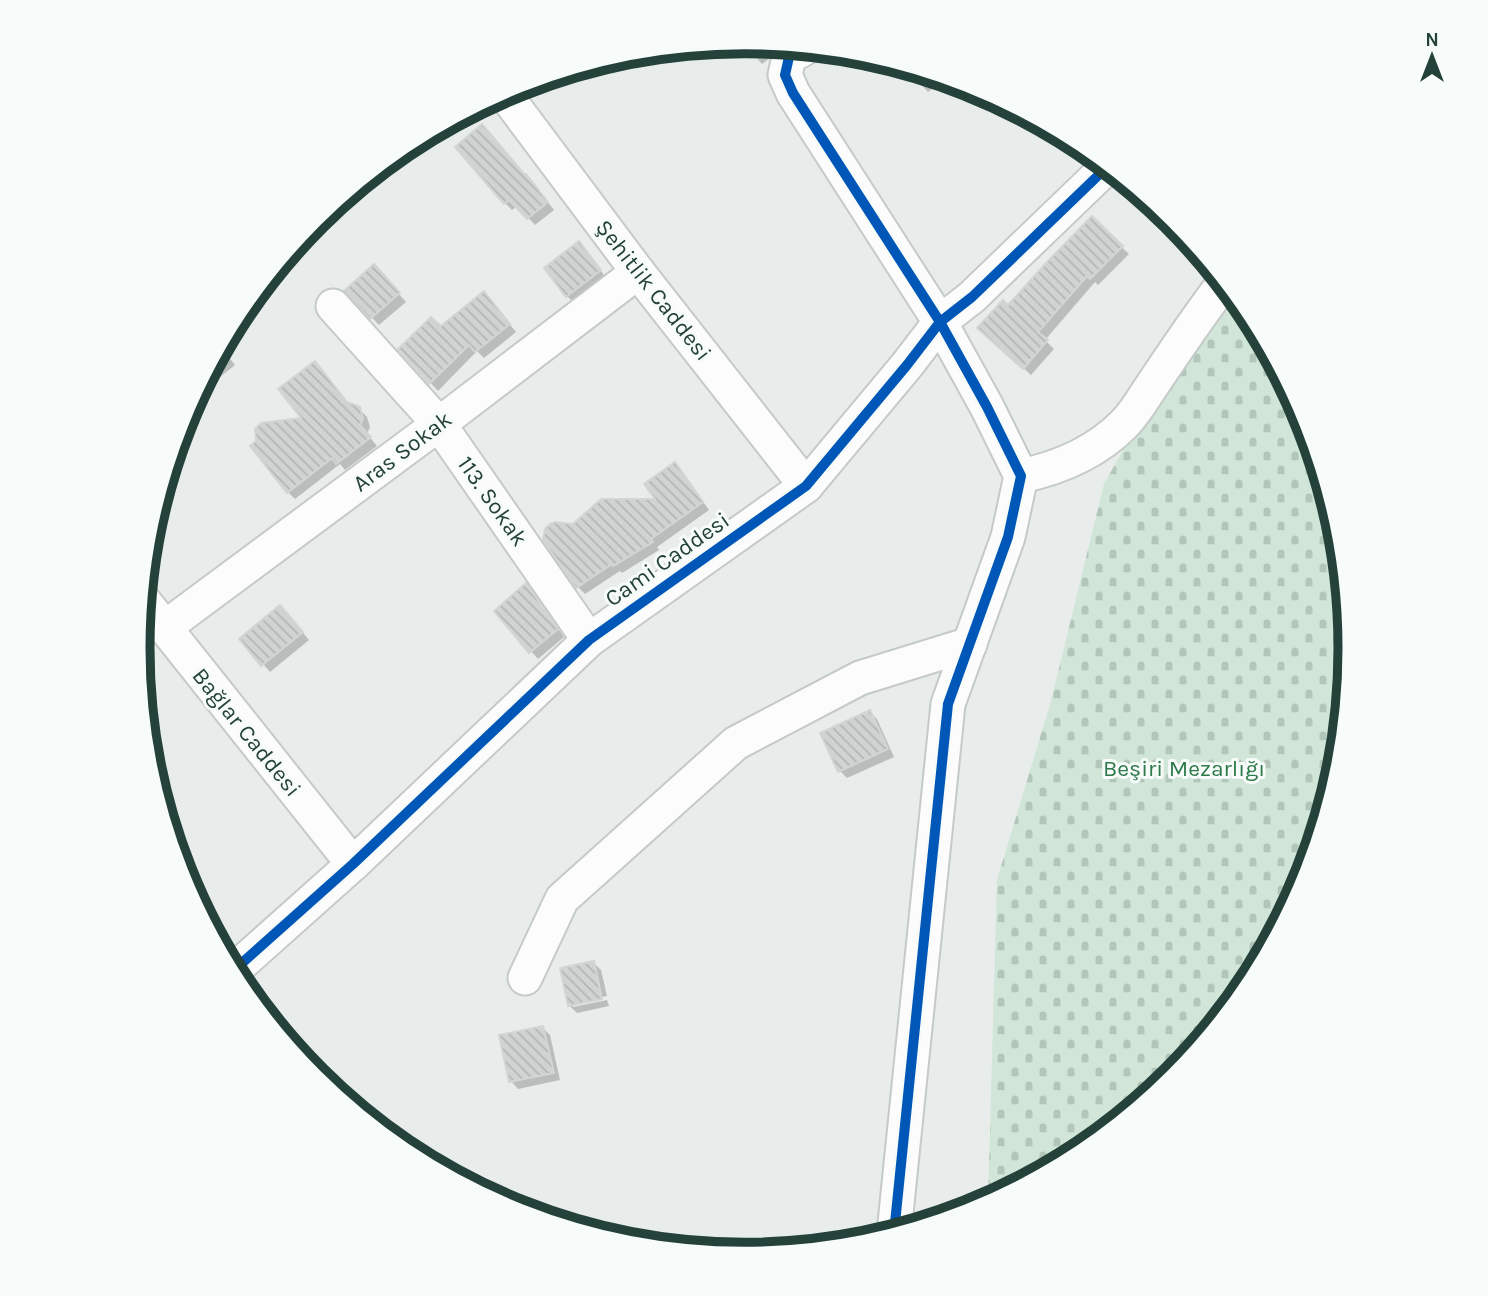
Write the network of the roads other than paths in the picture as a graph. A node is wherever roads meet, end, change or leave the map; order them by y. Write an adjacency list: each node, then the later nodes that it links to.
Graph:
1 (790, 57): 7 (street)
2 (511, 102): 4 (street, Şehitlik Caddesi)
3 (1101, 174): 7 (street, Cami Caddesi)
4 (638, 272): 8 (street, Aras Sokak); 10 (street, Şehitlik Caddesi)
5 (1218, 291): 9 (street)
6 (333, 306): 8 (street, 113. Sokak)
7 (940, 322): 9 (street); 10 (street, Cami Caddesi)
8 (439, 424): 12 (street, Aras Sokak); 13 (street, 113. Sokak)
9 (1021, 476): 14 (street)
10 (806, 486): 13 (street, Cami Caddesi)
11 (152, 612): 12 (street, Bağlar Caddesi)
12 (164, 628): 15 (street, Bağlar Caddesi)
13 (589, 640): 15 (street, Cami Caddesi)
14 (970, 644): 17 (street); 18 (street)
15 (353, 864): 16 (street, Cami Caddesi)
16 (241, 964)
17 (525, 978)
18 (895, 1223)

